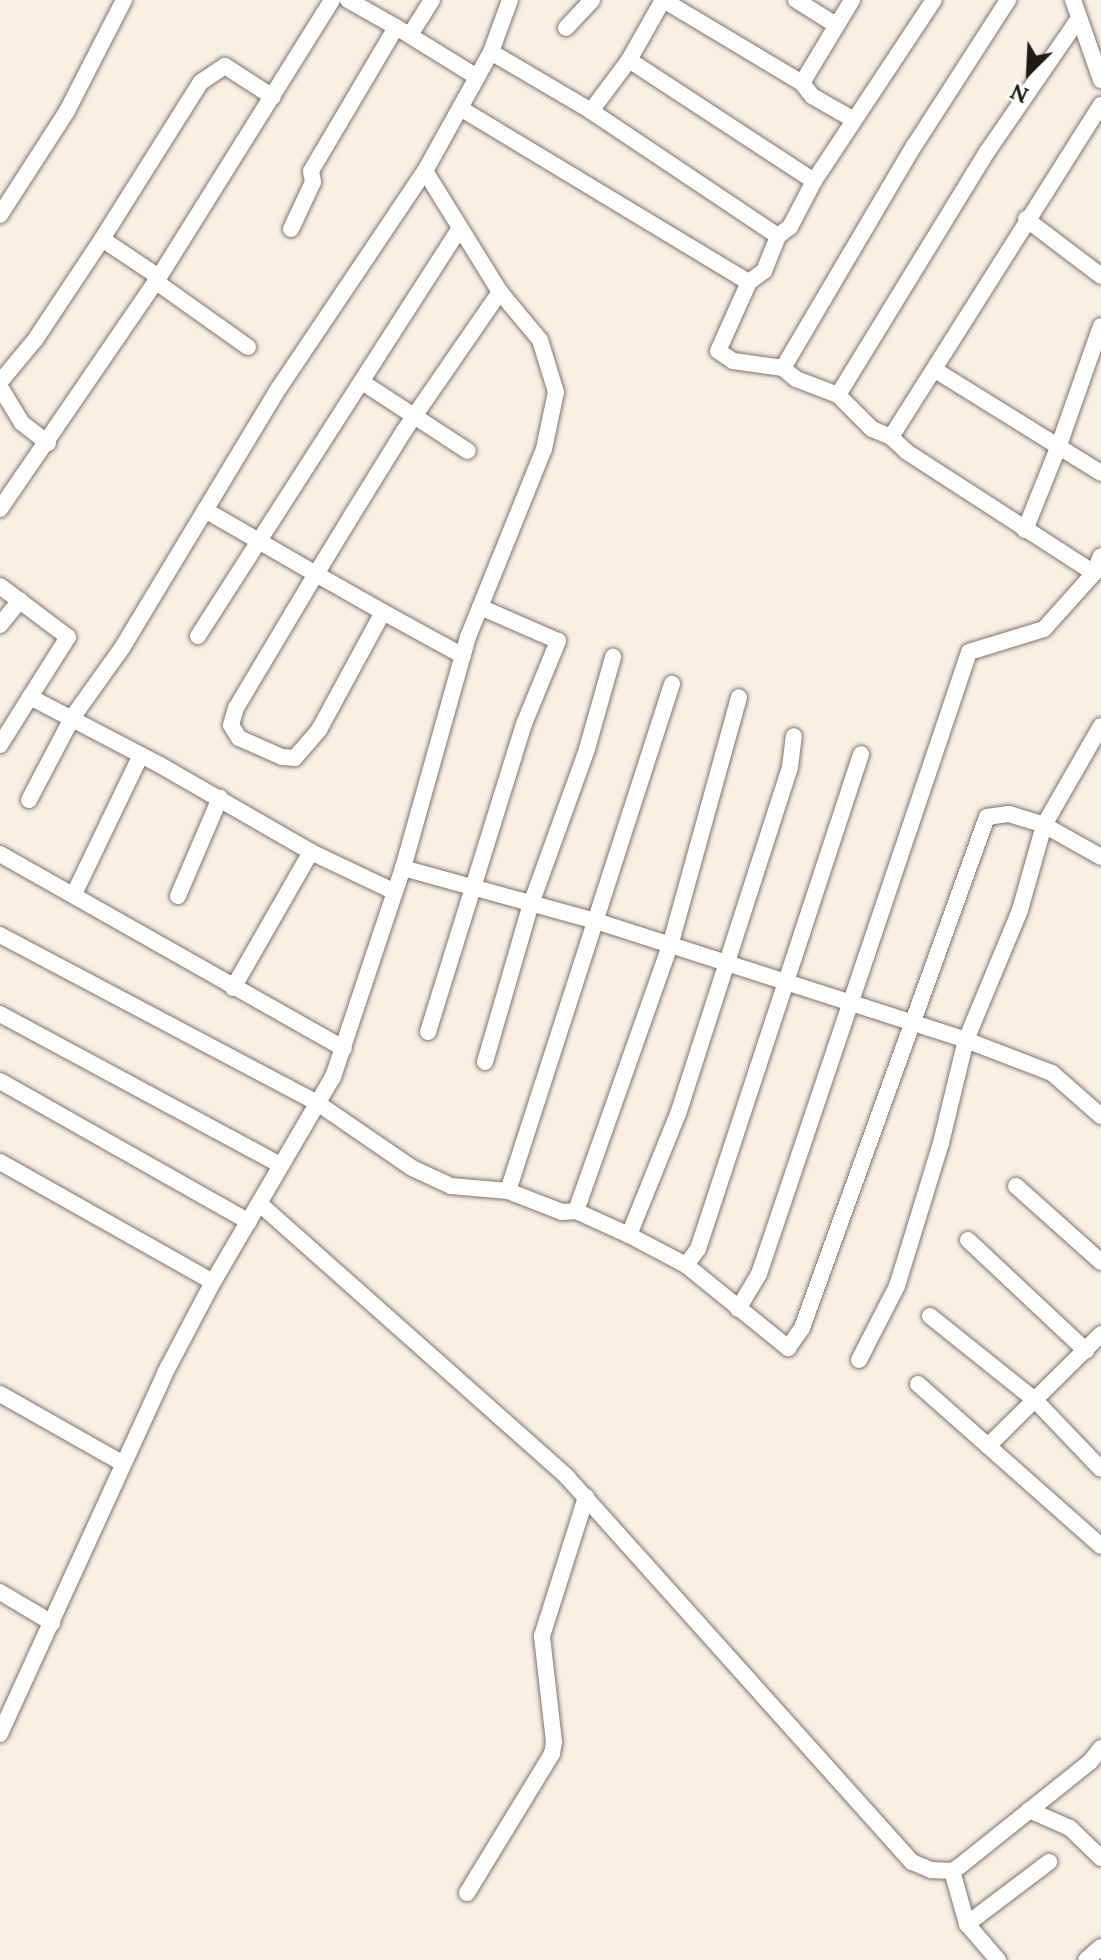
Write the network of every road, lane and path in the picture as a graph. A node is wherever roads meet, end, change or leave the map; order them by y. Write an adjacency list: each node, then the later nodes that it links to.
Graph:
1 (124, 0): 29 (street)
2 (332, 0): 22 (street)
3 (348, 0): 16 (street)
4 (432, 0): 16 (street)
5 (510, 0): 17 (street)
6 (592, 0): 15 (street)
7 (796, 0): 14 (street)
8 (852, 0): 14 (street)
9 (934, 0): 26 (street)
10 (1008, 0): 41 (street)
11 (1073, 0): 13 (street)
12 (664, 1): 18 (street); 21 (street)
13 (1079, 18): 20 (street); 46 (street)
14 (836, 25): 21 (street)
15 (566, 28)
16 (403, 31): 19 (street); 31 (street)
17 (491, 52): 19 (street); 25 (street)
18 (629, 60): 25 (street); 28 (street)
19 (477, 77): 24 (street)
20 (1101, 80)
21 (802, 83): 26 (street)
22 (273, 97): 34 (street); 36 (street)
23 (1101, 105): 30 (street)
24 (460, 108): 27 (street); 37 (street)
25 (591, 111): 33 (street)
26 (854, 120): 28 (street)
27 (425, 171): 32 (street); 54 (street)
28 (814, 181): 33 (street)
29 (0, 215)
30 (1026, 219): 35 (street); 43 (street)
31 (291, 229)
32 (459, 229): 38 (street); 44 (street)
33 (778, 236): 37 (street)
34 (102, 239): 36 (street); 45 (street)
35 (1101, 276)
36 (157, 279): 40 (street); 49 (street)
37 (749, 282): 41 (street)
38 (500, 292): 47 (street); 62 (street)
39 (1101, 326): 42 (street)
40 (248, 347)
41 (783, 368): 46 (street)
42 (1094, 369): 50 (street)
43 (935, 370): 48 (street); 50 (street)
44 (362, 382): 47 (street); 56 (street)
45 (0, 384): 49 (street)
46 (838, 395): 48 (street)
47 (414, 416): 51 (street); 59 (street)
48 (891, 437): 55 (street)
49 (48, 443): 53 (street)
50 (1058, 448): 52 (street); 55 (street)
51 (468, 451)
52 (1101, 473)
53 (0, 509)
54 (205, 510): 56 (street); 71 (street)
55 (1025, 530): 58 (street)
56 (257, 540): 59 (street); 65 (street)
57 (1101, 556): 58 (street)
58 (1094, 573): 95 (street)
59 (316, 574): 63 (street); 63 (street)
60 (0, 586): 61 (street)
61 (20, 600): 64 (street); 69 (street)
62 (480, 607): 66 (street); 84 (street)
63 (383, 612): 66 (street)
64 (0, 625)
65 (198, 636)
66 (463, 656): 83 (street)
67 (613, 657): 88 (street)
68 (672, 684): 89 (street)
69 (30, 697): 71 (street); 74 (street)
70 (739, 697): 91 (street)
71 (72, 718): 76 (street); 78 (street)
72 (794, 736): 92 (street)
73 (1098, 738): 79 (street)
74 (0, 745)
75 (861, 754): 93 (street)
76 (141, 755): 77 (street); 86 (street)
77 (220, 798): 80 (street); 87 (street)
78 (29, 800)
79 (1044, 825): 82 (street); 97 (street); 99 (street)
80 (311, 852): 85 (street); 94 (street)
81 (0, 854): 86 (street)
82 (1101, 857)
83 (403, 868): 84 (street); 85 (street)
84 (474, 888): 88 (street); 98 (street)
85 (395, 892): 100 (street)
86 (74, 894): 94 (street)
87 (178, 896)
88 (531, 904): 89 (street); 101 (street)
89 (596, 921): 91 (street); 108 (street)
90 (0, 935): 103 (street)
91 (670, 946): 92 (street); 110 (street)
92 (727, 964): 93 (street); 112 (street)
93 (787, 984): 95 (street); 115 (street)
94 (233, 988): 100 (street)
95 (850, 1002): 97 (street); 117 (street)
96 (0, 1014): 106 (street)
97 (913, 1024): 99 (street); 117 (street)
98 (428, 1032)
99 (966, 1040): 104 (street); 121 (street)
100 (344, 1049): 103 (street)
101 (485, 1062)
102 (0, 1081): 111 (street)
103 (316, 1102): 106 (street); 108 (street)
104 (1101, 1116)
105 (0, 1162): 116 (street)
106 (281, 1165): 109 (street)
107 (1016, 1186): 114 (street)
108 (508, 1191): 110 (street)
109 (260, 1204): 111 (street); 128 (street)
110 (576, 1211): 112 (street)
111 (249, 1222): 116 (street)
112 (629, 1235): 115 (street)
113 (968, 1240): 120 (street)
114 (1101, 1262)
115 (686, 1265): 117 (street)
116 (213, 1282): 126 (street)
117 (738, 1309)
118 (930, 1316): 124 (street)
119 (1101, 1334): 120 (street)
120 (1086, 1351): 124 (street)
121 (859, 1360)
122 (918, 1384): 125 (street)
123 (0, 1394): 126 (street)
124 (1035, 1400): 125 (street); 127 (street)
125 (988, 1446): 129 (street)
126 (122, 1463): 131 (street)
127 (1101, 1469)
128 (586, 1497): 137 (street); 138 (street)
129 (1101, 1546)
130 (0, 1592): 131 (street)
131 (52, 1623): 132 (street)
132 (0, 1734)
133 (1101, 1748): 134 (street)
134 (1029, 1810): 135 (street); 137 (street)
135 (1101, 1858)
136 (1049, 1862): 139 (street)
137 (952, 1871): 139 (street)
138 (467, 1893)
139 (967, 1924): 141 (street)
140 (1101, 1947): 142 (street)
141 (998, 1960)
142 (1086, 1960)

